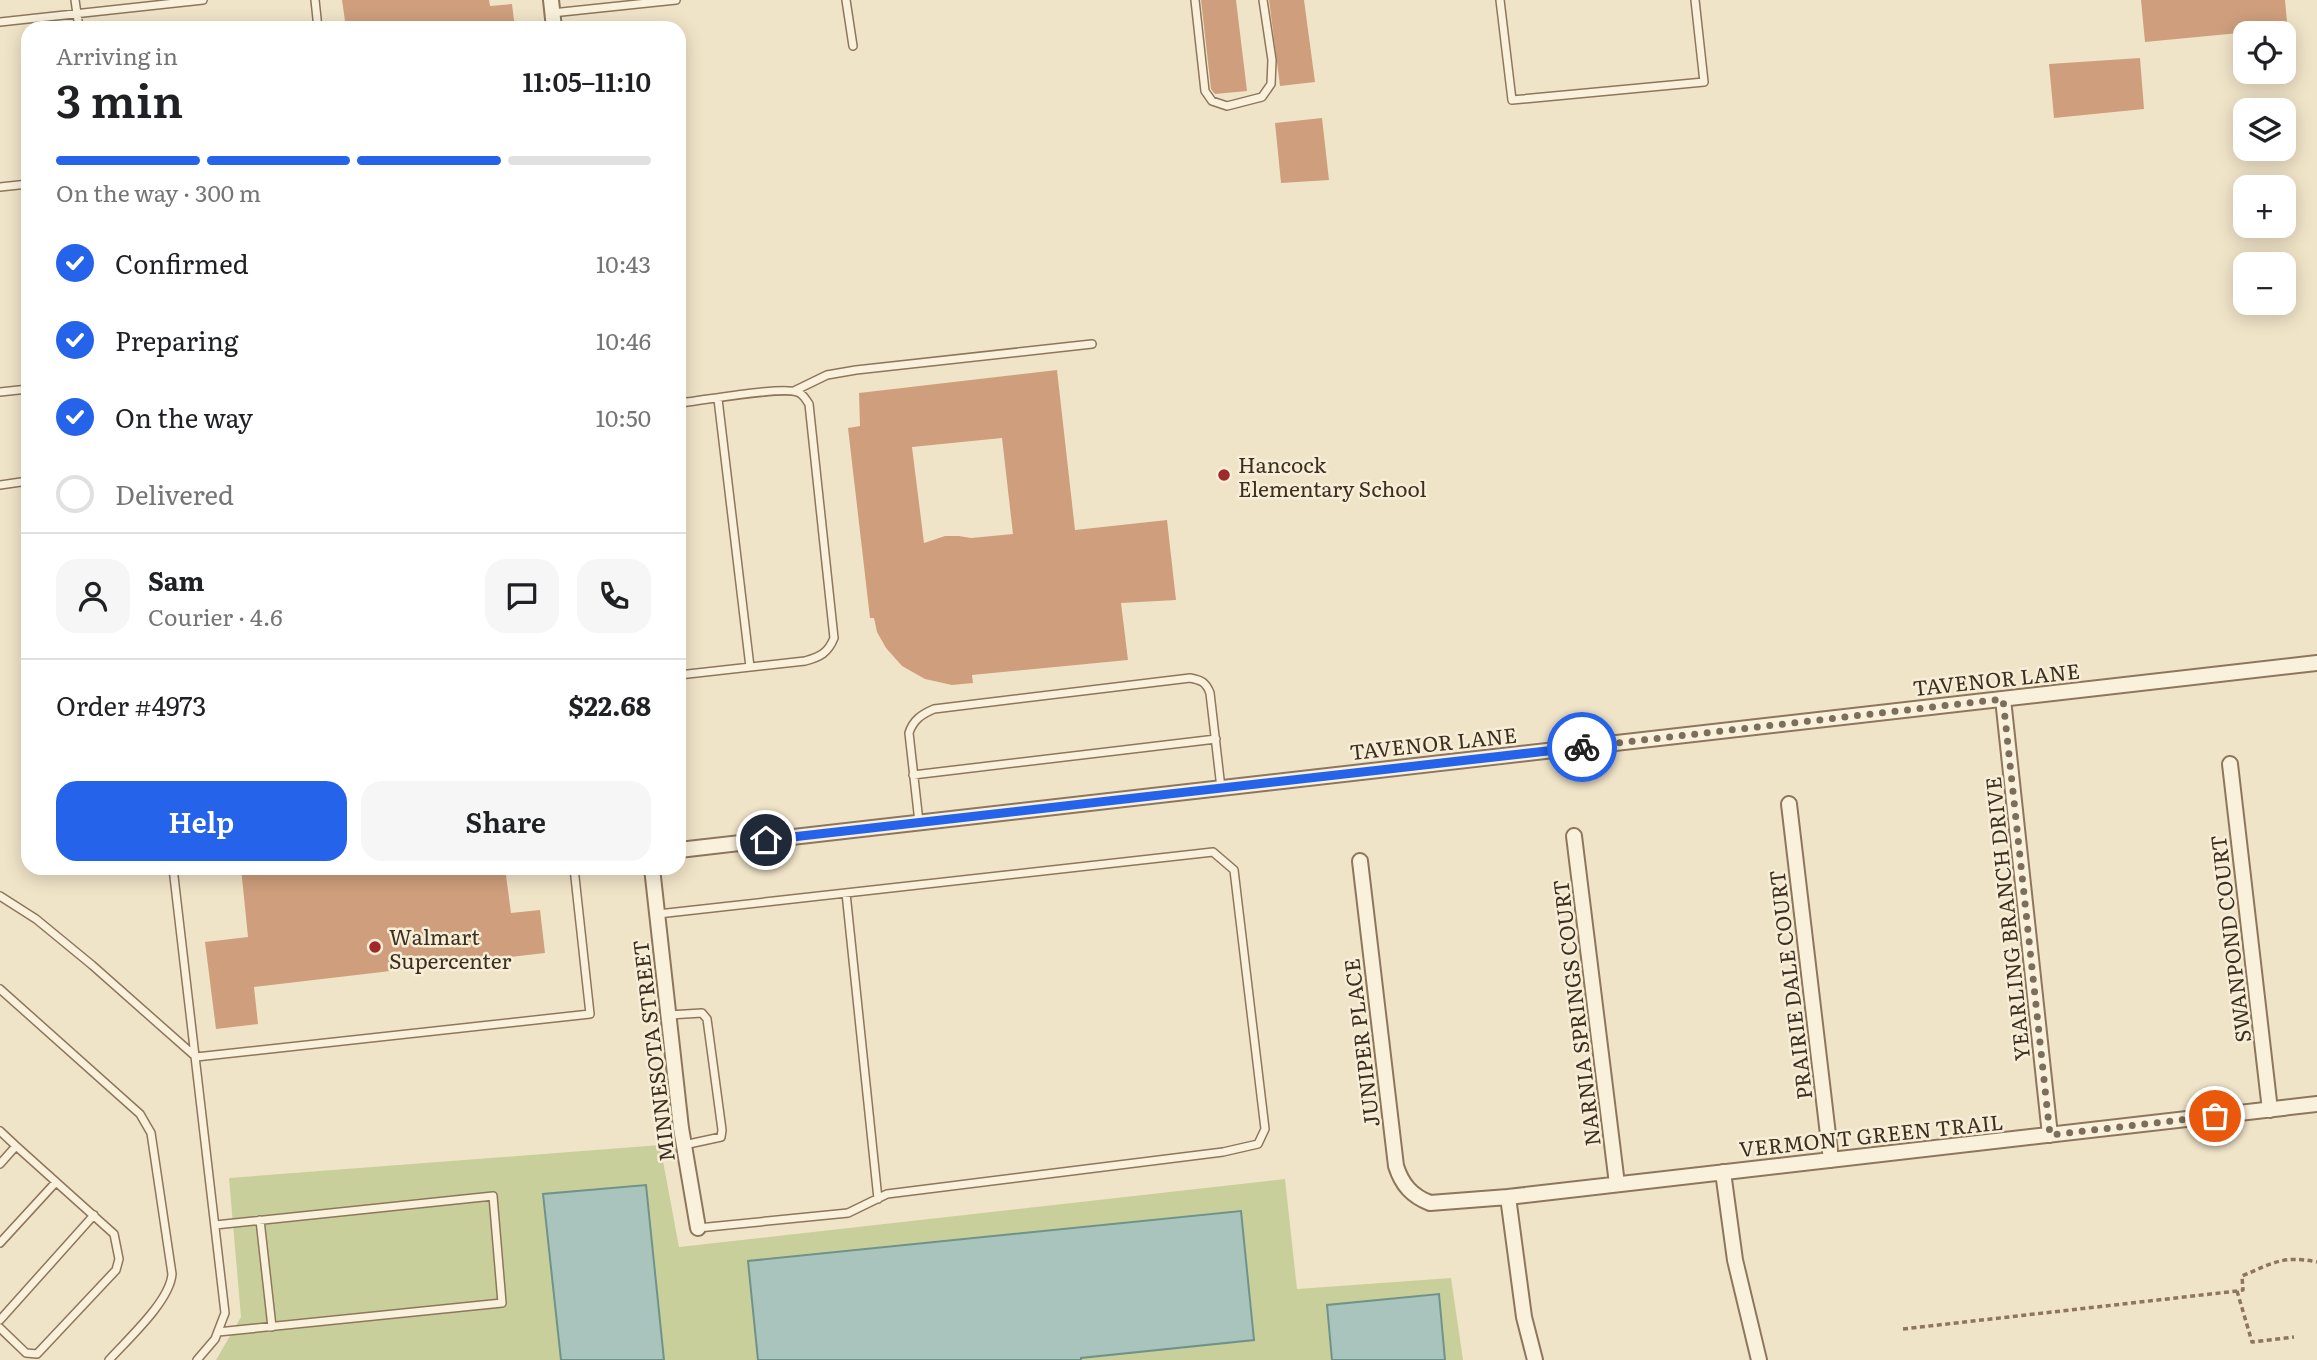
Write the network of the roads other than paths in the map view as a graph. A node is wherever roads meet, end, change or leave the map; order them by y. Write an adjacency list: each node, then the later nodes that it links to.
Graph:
1 (75, 0): 11 (lane)
2 (203, 0): 11 (lane)
3 (315, 0): 14 (lane)
4 (676, 0): 10 (lane)
5 (846, 0): 16 (lane)
6 (1195, 0): 7 (lane)
7 (1263, 0)
8 (1500, 0): 9 (lane)
9 (1695, 0)
10 (602, 4): 12 (lane)
11 (77, 14): 13 (lane); 15 (lane)
12 (552, 14)
13 (78, 21)
14 (317, 21)
15 (0, 22)
16 (853, 46)
17 (21, 185): 18 (lane)
18 (0, 187)
19 (1092, 344): 21 (lane)
20 (21, 390): 22 (lane)
21 (794, 391): 23 (lane); 28 (lane)
22 (0, 392)
23 (718, 399): 24 (lane); 28 (lane)
24 (686, 402)
25 (21, 482): 26 (lane)
26 (0, 485)
27 (2317, 663): 30 (street, TAVENOR LANE)
28 (750, 667): 29 (lane)
29 (686, 674)
30 (2003, 699): 34 (street, TAVENOR LANE); 52 (street, YEARLING BRANCH DRIVE)
31 (1216, 739): 33 (lane); 33 (lane); 34 (lane)
32 (2230, 764): 50 (street, SWANPOND COURT)
33 (913, 775): 36 (lane)
34 (1221, 788): 36 (street, TAVENOR LANE)
35 (1789, 804): 55 (street, PRAIRIE DALE COURT)
36 (919, 822): 38 (street, TAVENOR LANE)
37 (1574, 836): 59 (street, NARNIA SPRINGS COURT)
38 (686, 849)
39 (1360, 861): 62 (street, JUNIPER PLACE)
40 (174, 875): 48 (lane)
41 (575, 875): 48 (lane)
42 (653, 875): 45 (street, MINNESOTA STREET)
43 (846, 893): 45 (lane); 61 (lane); 61 (lane)
44 (0, 896): 48 (lane)
45 (657, 914): 47 (street, MINNESOTA STREET)
46 (0, 989): 72 (lane)
47 (668, 1016): 53 (street, MINNESOTA STREET); 53 (lane)
48 (196, 1057): 65 (lane)
49 (2317, 1104): 50 (street, VERMONT GREEN TRAIL)
50 (2270, 1110): 52 (street, VERMONT GREEN TRAIL)
51 (0, 1131): 54 (lane)
52 (2050, 1135): 55 (street, VERMONT GREEN TRAIL)
53 (684, 1145): 66 (street, MINNESOTA STREET)
54 (16, 1146): 56 (lane); 58 (lane)
55 (1830, 1160): 57 (street, VERMONT GREEN TRAIL)
56 (0, 1164)
57 (1723, 1172): 59 (street, VERMONT GREEN TRAIL); 75 (street)
58 (56, 1182): 63 (lane); 67 (lane)
59 (1617, 1184): 60 (street, VERMONT GREEN TRAIL)
60 (1508, 1196): 62 (street, VERMONT GREEN TRAIL); 74 (street)
61 (878, 1199): 66 (lane)
62 (1430, 1203)
63 (94, 1215): 68 (lane); 70 (lane)
64 (260, 1220): 65 (lane); 69 (lane); 69 (lane)
65 (215, 1225): 71 (lane)
66 (698, 1228)
67 (0, 1243)
68 (0, 1320)
69 (272, 1326): 71 (lane)
70 (0, 1328)
71 (218, 1332): 73 (lane)
72 (109, 1360)
73 (197, 1360)
74 (1535, 1360)
75 (1759, 1360)

